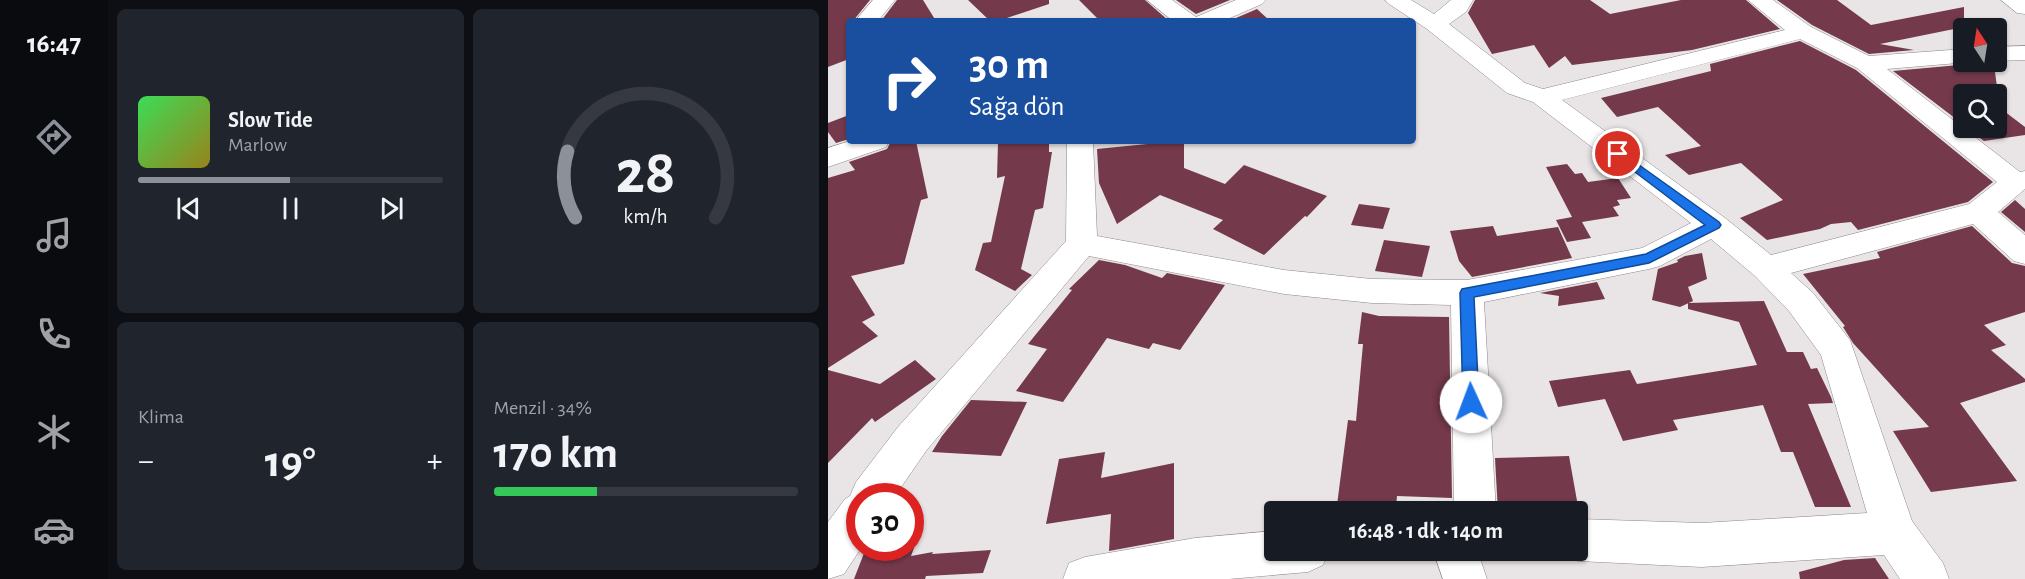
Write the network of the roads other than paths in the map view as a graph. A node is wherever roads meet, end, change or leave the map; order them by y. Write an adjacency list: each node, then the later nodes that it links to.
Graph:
1 (884, 0): 9 (street)
2 (1158, 0): 10 (street)
3 (1255, 0): 11 (street)
4 (1396, 0): 12 (street)
5 (1462, 0): 12 (street)
6 (2012, 0): 8 (street)
7 (1775, 4): 13 (street)
8 (2025, 8)
9 (869, 18)
10 (1183, 18)
11 (1211, 18)
12 (1435, 24): 18 (street)
13 (1803, 32): 17 (street); 18 (street)
14 (2025, 52): 15 (street)
15 (2007, 53)
16 (1953, 57): 17 (street)
17 (1864, 63): 22 (street)
18 (1542, 97): 24 (street)
19 (868, 144): 21 (street)
20 (1080, 144): 25 (street)
21 (828, 158)
22 (2020, 181): 23 (street)
23 (1979, 212): 26 (street); 27 (street)
24 (1714, 225): 27 (street); 28 (street)
25 (1082, 244): 28 (street); 29 (street)
26 (2025, 253)
27 (1766, 268): 32 (street)
28 (1467, 293): 30 (street)
29 (881, 483)
30 (1475, 501)
31 (846, 533): 34 (street)
32 (1894, 533): 33 (street); 40 (street)
33 (1588, 540)
34 (828, 558)
35 (1264, 558): 37 (street)
36 (1458, 561): 39 (street)
37 (1195, 570): 38 (street)
38 (1085, 579)
39 (1464, 579)
40 (1927, 579)

